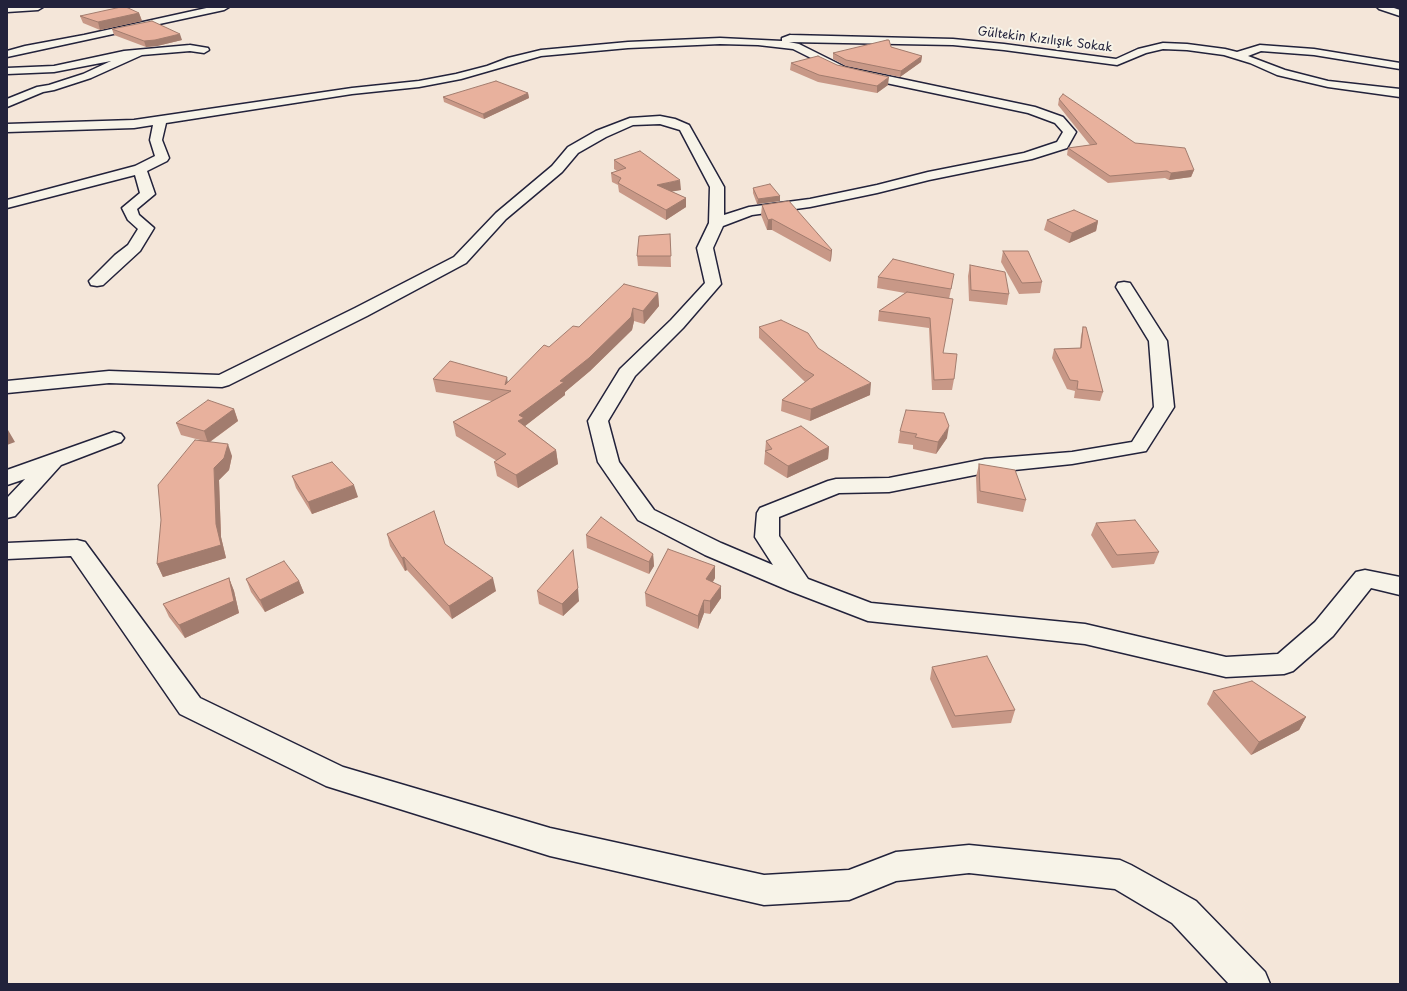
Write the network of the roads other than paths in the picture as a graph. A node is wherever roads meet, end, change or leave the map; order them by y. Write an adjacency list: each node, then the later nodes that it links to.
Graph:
1 (38, 7): 4 (street)
2 (224, 7): 9 (street)
3 (1382, 7): 5 (street)
4 (7, 9)
5 (1400, 13)
6 (776, 44): 10 (street, Gültekin Kızılışık Sokak); 17 (street); 21 (street)
7 (204, 50): 8 (street)
8 (140, 52): 12 (street); 13 (street)
9 (7, 54)
10 (1237, 56): 11 (street); 14 (street, Gültekin Kızılışık Sokak)
11 (1400, 66)
12 (7, 71)
13 (41, 89): 15 (street); 16 (street)
14 (1400, 93)
15 (7, 95)
16 (7, 103)
17 (160, 120): 18 (street); 19 (street)
18 (7, 128)
19 (140, 169): 20 (street); 22 (street)
20 (7, 204)
21 (717, 223): 24 (street); 30 (street)
22 (97, 281)
23 (1124, 287): 30 (street)
24 (7, 387)
25 (114, 438): 26 (street)
26 (55, 460): 27 (street); 28 (street)
27 (7, 478)
28 (7, 511)
29 (7, 551): 32 (street)
30 (799, 585): 31 (street)
31 (1400, 586)
32 (1253, 984)

